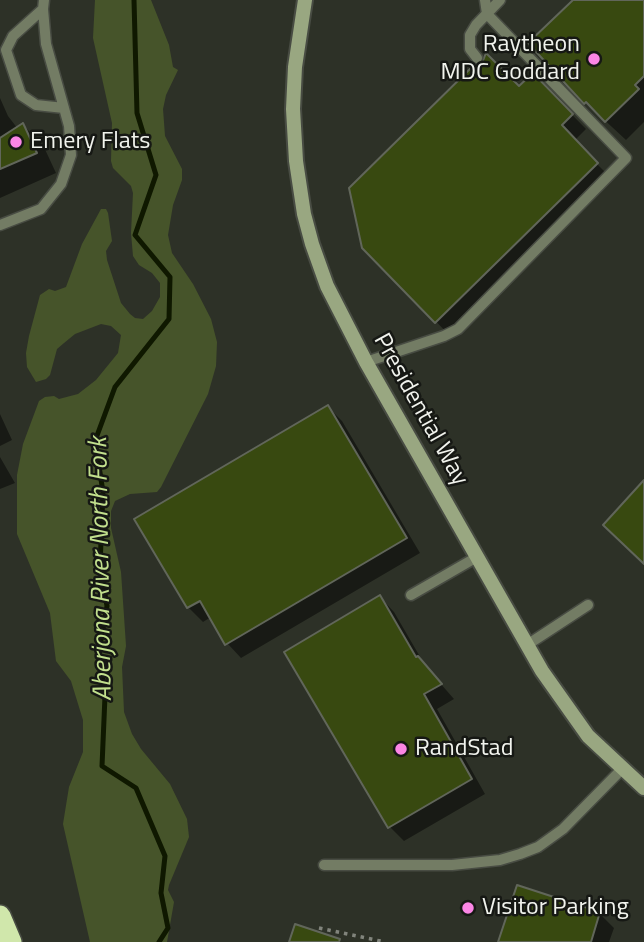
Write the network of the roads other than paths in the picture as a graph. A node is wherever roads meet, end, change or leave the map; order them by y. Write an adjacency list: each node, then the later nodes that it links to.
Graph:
1 (305, 0): 9 (street, Presidential Way)
2 (485, 0): 5 (lane)
3 (500, 0): 5 (lane)
4 (43, 4): 7 (lane); 7 (lane)
5 (487, 14): 6 (lane); 9 (lane)
6 (477, 58)
7 (64, 108): 8 (lane)
8 (0, 225)
9 (366, 362): 10 (street, Presidential Way)
10 (477, 557): 11 (lane); 13 (street, Presidential Way)
11 (411, 595)
12 (588, 605): 13 (lane)
13 (527, 645): 14 (street, Presidential Way)
14 (622, 769): 15 (street, Presidential Way); 16 (lane)
15 (644, 788)
16 (324, 865)
17 (0, 916): 18 (highway)
18 (11, 942)

